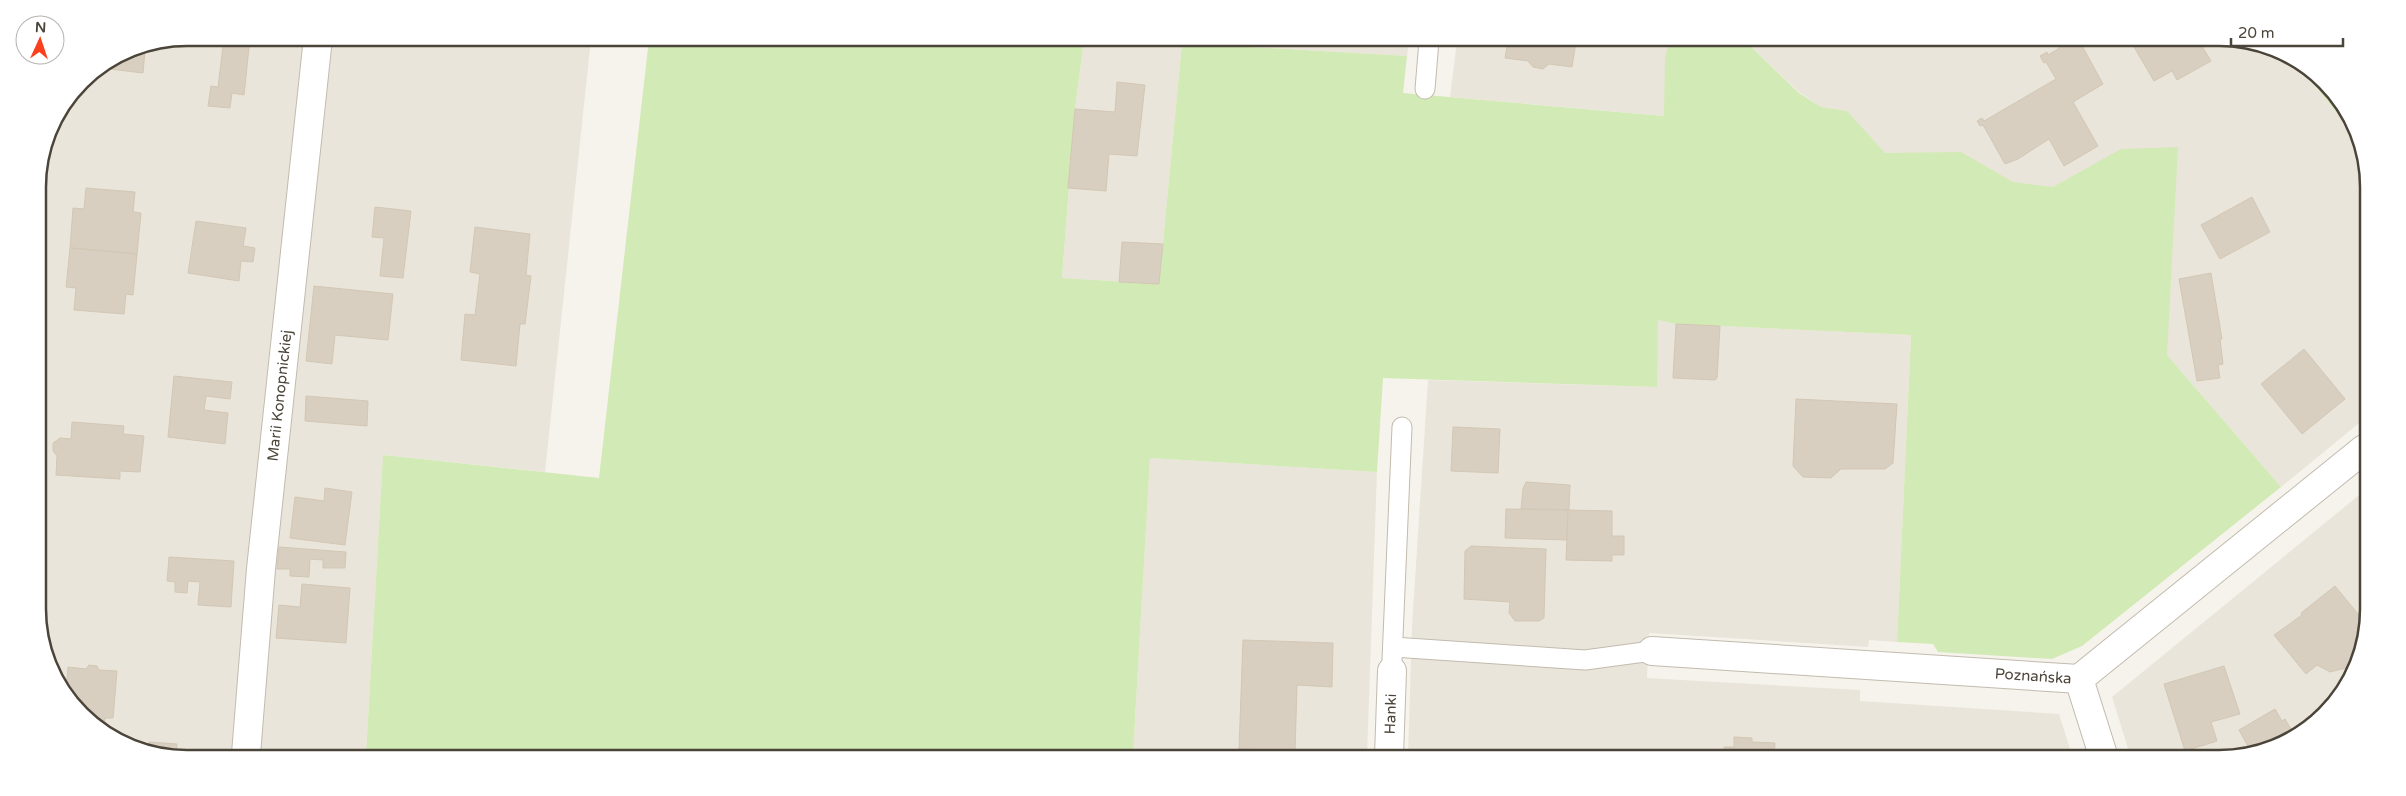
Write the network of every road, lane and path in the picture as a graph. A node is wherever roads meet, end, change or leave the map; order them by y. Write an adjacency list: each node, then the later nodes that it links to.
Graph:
1 (317, 46): 11 (street, Marii Konopnickiej)
2 (1429, 46): 3 (lane)
3 (1425, 89)
4 (1402, 427): 7 (lane)
5 (2360, 452): 8 (street, Poznańska)
6 (1652, 651): 7 (lane); 8 (street, Poznańska)
7 (1392, 659): 9 (street, Hanki)
8 (2079, 679): 10 (street)
9 (1389, 749)
10 (2101, 749)
11 (246, 750)

